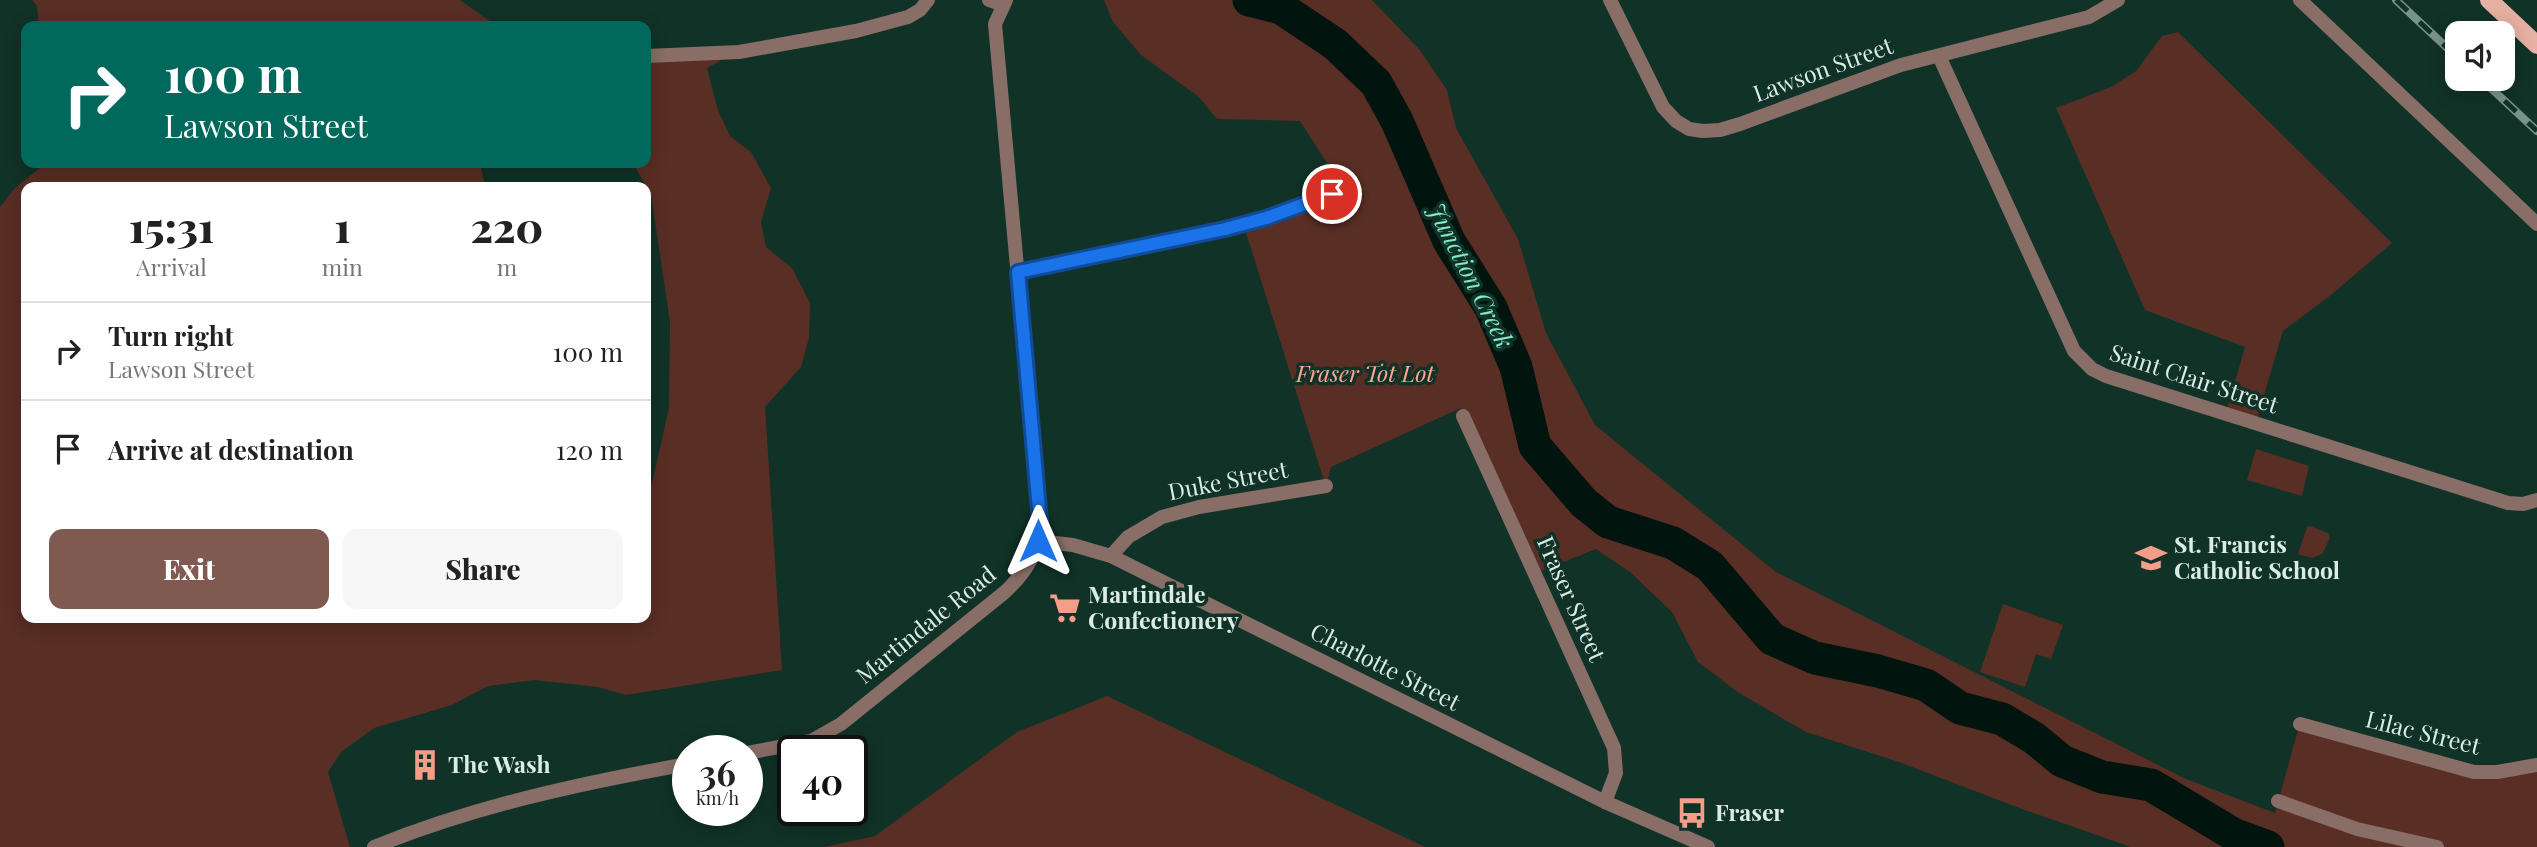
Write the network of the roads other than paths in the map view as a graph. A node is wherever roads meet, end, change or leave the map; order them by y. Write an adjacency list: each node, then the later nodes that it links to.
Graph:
1 (929, 0): 9 (street)
2 (1610, 0): 8 (street, Lawson Street)
3 (2118, 0): 8 (street, Lawson Street)
4 (2300, 0): 11 (street)
5 (2489, 0): 7 (main road)
6 (999, 2): 12 (street, Martindale Road)
7 (2537, 45)
8 (1939, 55): 15 (street, Saint Clair Street)
9 (651, 56)
10 (1332, 194): 12 (street)
11 (2537, 224)
12 (1018, 272): 16 (street, Martindale Road)
13 (1463, 416): 23 (street, Fraser Street)
14 (1326, 486): 17 (street, Duke Street)
15 (2537, 500)
16 (1038, 541): 17 (street, Charlotte Street); 19 (street, Martindale Road)
17 (1111, 556): 23 (street, Charlotte Street)
18 (2300, 724): 20 (street, Lilac Street)
19 (763, 750)
20 (2537, 765)
21 (672, 767): 24 (street)
22 (2278, 801): 26 (street)
23 (1605, 802): 25 (street, Charlotte Street)
24 (374, 847)
25 (1709, 847)
26 (2437, 847)

